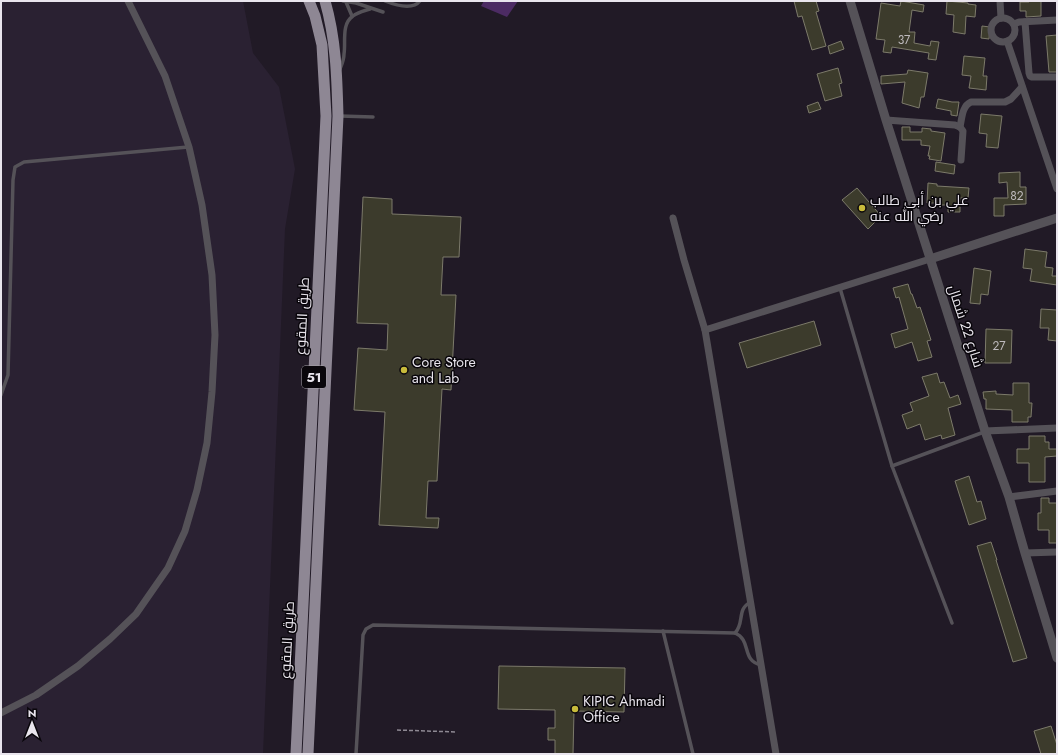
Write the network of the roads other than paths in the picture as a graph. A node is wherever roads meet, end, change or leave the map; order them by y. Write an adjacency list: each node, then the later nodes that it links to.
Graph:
1 (128, 1): 24 (street)
2 (309, 1): 47 (main road, طريق المقوع / 51)
3 (325, 1): 17 (main road, طريق المقوع / 51)
4 (385, 1): 5 (lane)
5 (420, 1)
6 (850, 1): 22 (street, شارع 22 شمال)
7 (1000, 1): 12 (street)
8 (344, 2): 9 (lane); 11 (lane)
9 (370, 9): 10 (lane); 11 (lane)
10 (383, 12)
11 (352, 16): 17 (lane)
12 (1000, 18): 15 (street); 16 (street)
13 (1057, 20): 14 (street)
14 (1025, 22): 15 (street); 18 (street)
15 (1014, 24): 16 (street)
16 (1007, 41): 19 (street)
17 (337, 74): 20 (main road, طريق المقوع / 51)
18 (1057, 77)
19 (1022, 87): 23 (street); 26 (street)
20 (338, 116): 21 (lane); 48 (main road, طريق المقوع / 51)
21 (373, 117)
22 (886, 120): 23 (street); 29 (street, شارع 22 شمال)
23 (960, 127): 25 (street)
24 (189, 147): 32 (lane); 46 (street)
25 (961, 160)
26 (1057, 189)
27 (673, 218): 31 (street)
28 (1057, 218): 29 (street)
29 (930, 259): 30 (street); 34 (street, شارع 22 شمال)
30 (840, 288): 31 (street); 35 (lane)
31 (705, 330): 40 (street)
32 (1, 395)
33 (1057, 428): 34 (street)
34 (985, 431): 35 (lane); 37 (street, شارع 22 شمال)
35 (892, 466): 41 (lane)
36 (1057, 492): 37 (street)
37 (1009, 497): 39 (street, شارع 22 شمال)
38 (1057, 552): 39 (street)
39 (1025, 553): 44 (street, شارع 22 شمال)
40 (751, 602): 43 (lane); 45 (street)
41 (952, 623)
42 (663, 631): 43 (lane); 49 (lane); 50 (lane)
43 (735, 633): 45 (lane)
44 (1057, 658)
45 (761, 665): 51 (street)
46 (1, 713)
47 (296, 754)
48 (308, 754)
49 (356, 754)
50 (693, 754)
51 (776, 754)

